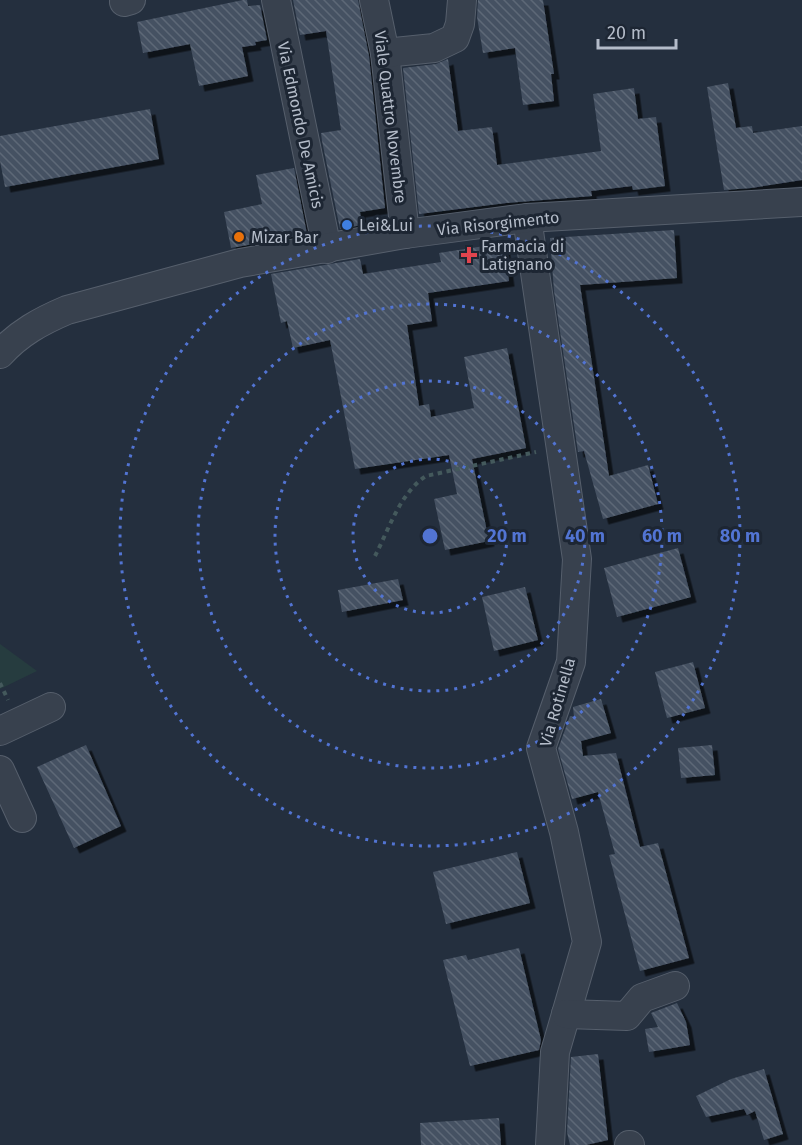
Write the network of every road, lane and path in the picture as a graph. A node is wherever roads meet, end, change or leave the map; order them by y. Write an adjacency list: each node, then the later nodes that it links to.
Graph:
1 (276, 0): 8 (street, Via Edmondo De Amicis)
2 (374, 0): 4 (street, Viale Quattro Novembre)
3 (462, 0): 4 (street)
4 (385, 53): 7 (street, Viale Quattro Novembre)
5 (802, 202): 6 (street, Via Risorgimento)
6 (527, 218): 7 (street, Via Risorgimento); 10 (street, Via Rotinella)
7 (405, 234): 8 (street, Via Risorgimento)
8 (327, 249): 9 (street, Via Risorgimento)
9 (0, 354)
10 (560, 447): 11 (path); 17 (street, Via Rotinella)
11 (375, 556)
12 (51, 707): 13 (street)
13 (0, 731)
14 (0, 770): 15 (street)
15 (22, 818)
16 (675, 986): 17 (street)
17 (566, 1014): 18 (street, Via Rotinella)
18 (550, 1145)

